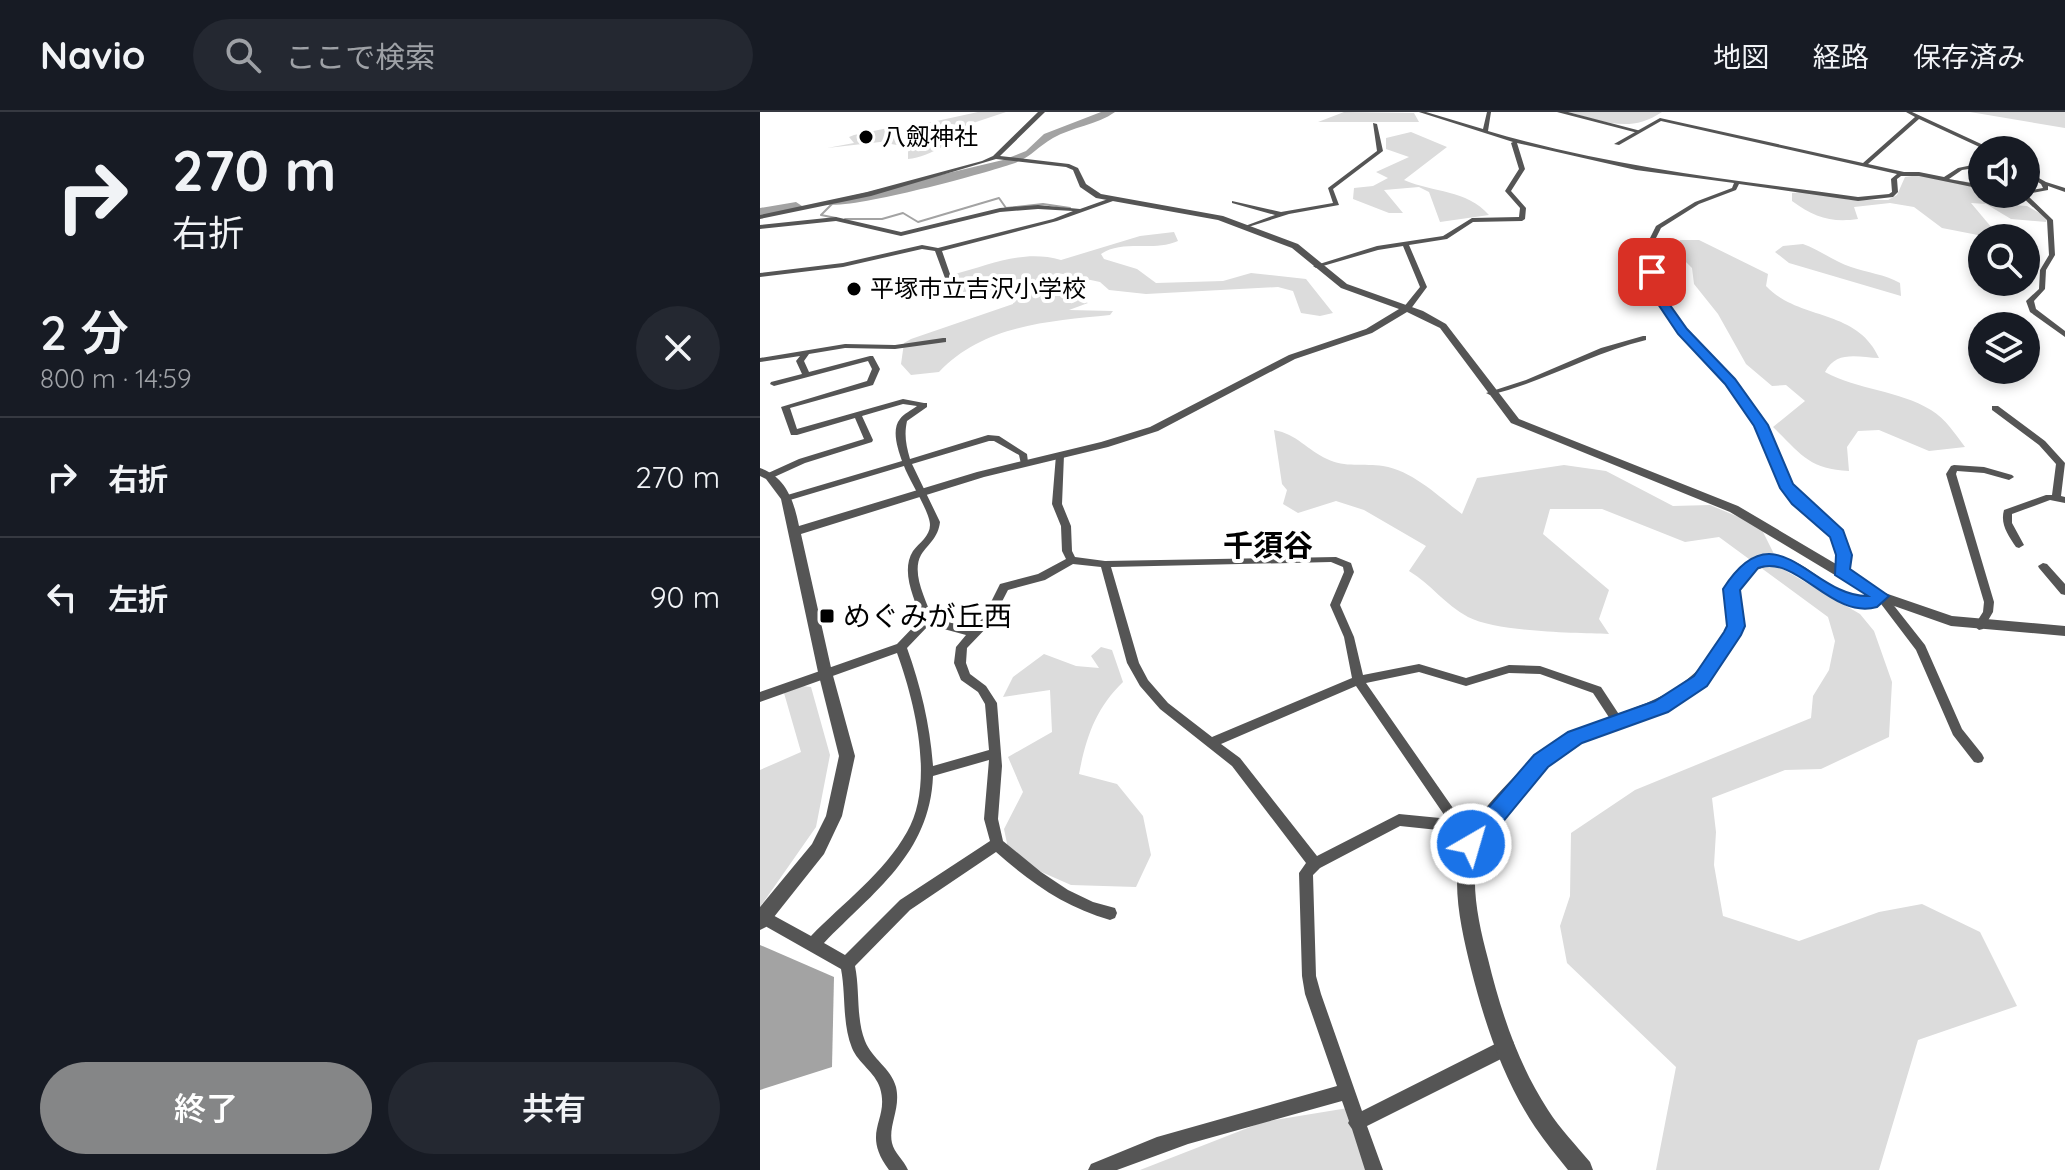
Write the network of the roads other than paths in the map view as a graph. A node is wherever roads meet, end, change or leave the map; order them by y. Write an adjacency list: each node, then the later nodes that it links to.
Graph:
1 (1042, 112): 13 (street)
2 (1421, 112): 8 (street)
3 (1489, 112): 8 (street)
4 (1560, 112): 9 (street)
5 (1908, 112): 6 (street)
6 (1918, 117): 10 (street); 14 (street)
7 (1375, 124): 28 (street)
8 (1485, 131): 11 (street)
9 (1638, 131): 12 (street); 14 (street)
10 (1968, 140)
11 (1517, 141): 19 (street); 32 (street)
12 (1617, 144)
13 (999, 158): 24 (street); 29 (street)
14 (1864, 165): 16 (street)
15 (1968, 168): 17 (street)
16 (1904, 174): 17 (street); 19 (street)
17 (1945, 179): 20 (street)
18 (2040, 183): 21 (street)
19 (1736, 184): 61 (street)
20 (1968, 184)
21 (2045, 186): 22 (street); 23 (street)
22 (2040, 188)
23 (2062, 188)
24 (1111, 200): 27 (street); 31 (street)
25 (1234, 202): 28 (street)
26 (2037, 208): 38 (street)
27 (1082, 210): 30 (street); 33 (street)
28 (1281, 214): 31 (street)
29 (760, 217)
30 (760, 227)
31 (1247, 227): 34 (street)
32 (1406, 246): 34 (street); 37 (street)
33 (938, 250): 35 (street); 36 (street)
34 (1316, 266): 37 (street)
35 (760, 275)
36 (955, 297)
37 (1407, 308): 45 (street); 48 (street)
38 (2065, 335)
39 (1643, 338): 45 (street)
40 (943, 340): 41 (street)
41 (808, 351): 42 (street); 43 (street)
42 (760, 360)
43 (806, 375): 44 (street); 47 (street)
44 (774, 384)
45 (1490, 393): 61 (street)
46 (1995, 408): 55 (street)
47 (858, 415): 49 (street); 51 (street)
48 (1060, 455): 50 (street); 58 (street)
49 (906, 462): 50 (street); 53 (street); 54 (street)
50 (1024, 462): 53 (street)
51 (765, 473): 54 (street)
52 (2009, 477): 65 (street)
53 (923, 492): 56 (street); 64 (street)
54 (787, 498): 56 (street)
55 (2060, 499): 57 (street)
56 (794, 532): 69 (street)
57 (2019, 545)
58 (1072, 560): 59 (street); 67 (street)
59 (1105, 564): 70 (street); 73 (street)
60 (2043, 566): 62 (street)
61 (1841, 571): 63 (street)
62 (2065, 591)
63 (1880, 596): 65 (street); 72 (street); 75 (street)
64 (927, 620): 67 (street); 68 (street)
65 (1979, 626): 66 (street)
66 (2065, 631)
67 (973, 633): 74 (street)
68 (901, 647): 69 (street); 76 (street)
69 (825, 672): 71 (street); 81 (street)
70 (1358, 680): 72 (street); 73 (street); 78 (street)
71 (760, 697)
72 (1618, 722): 78 (street)
73 (1213, 742): 79 (street)
74 (994, 754): 76 (street); 77 (street)
75 (1978, 758)
76 (926, 773): 82 (street)
77 (997, 844): 80 (street); 83 (street)
78 (1471, 844): 79 (street); 84 (street)
79 (1315, 864): 85 (street)
80 (1110, 913)
81 (762, 920): 82 (street)
82 (813, 945): 83 (street)
83 (847, 964): 87 (street)
84 (1507, 1047): 86 (street); 90 (street)
85 (1344, 1092): 86 (street); 88 (street)
86 (1356, 1123): 89 (street)
87 (899, 1170)
88 (1097, 1170)
89 (1374, 1170)
90 (1582, 1170)

